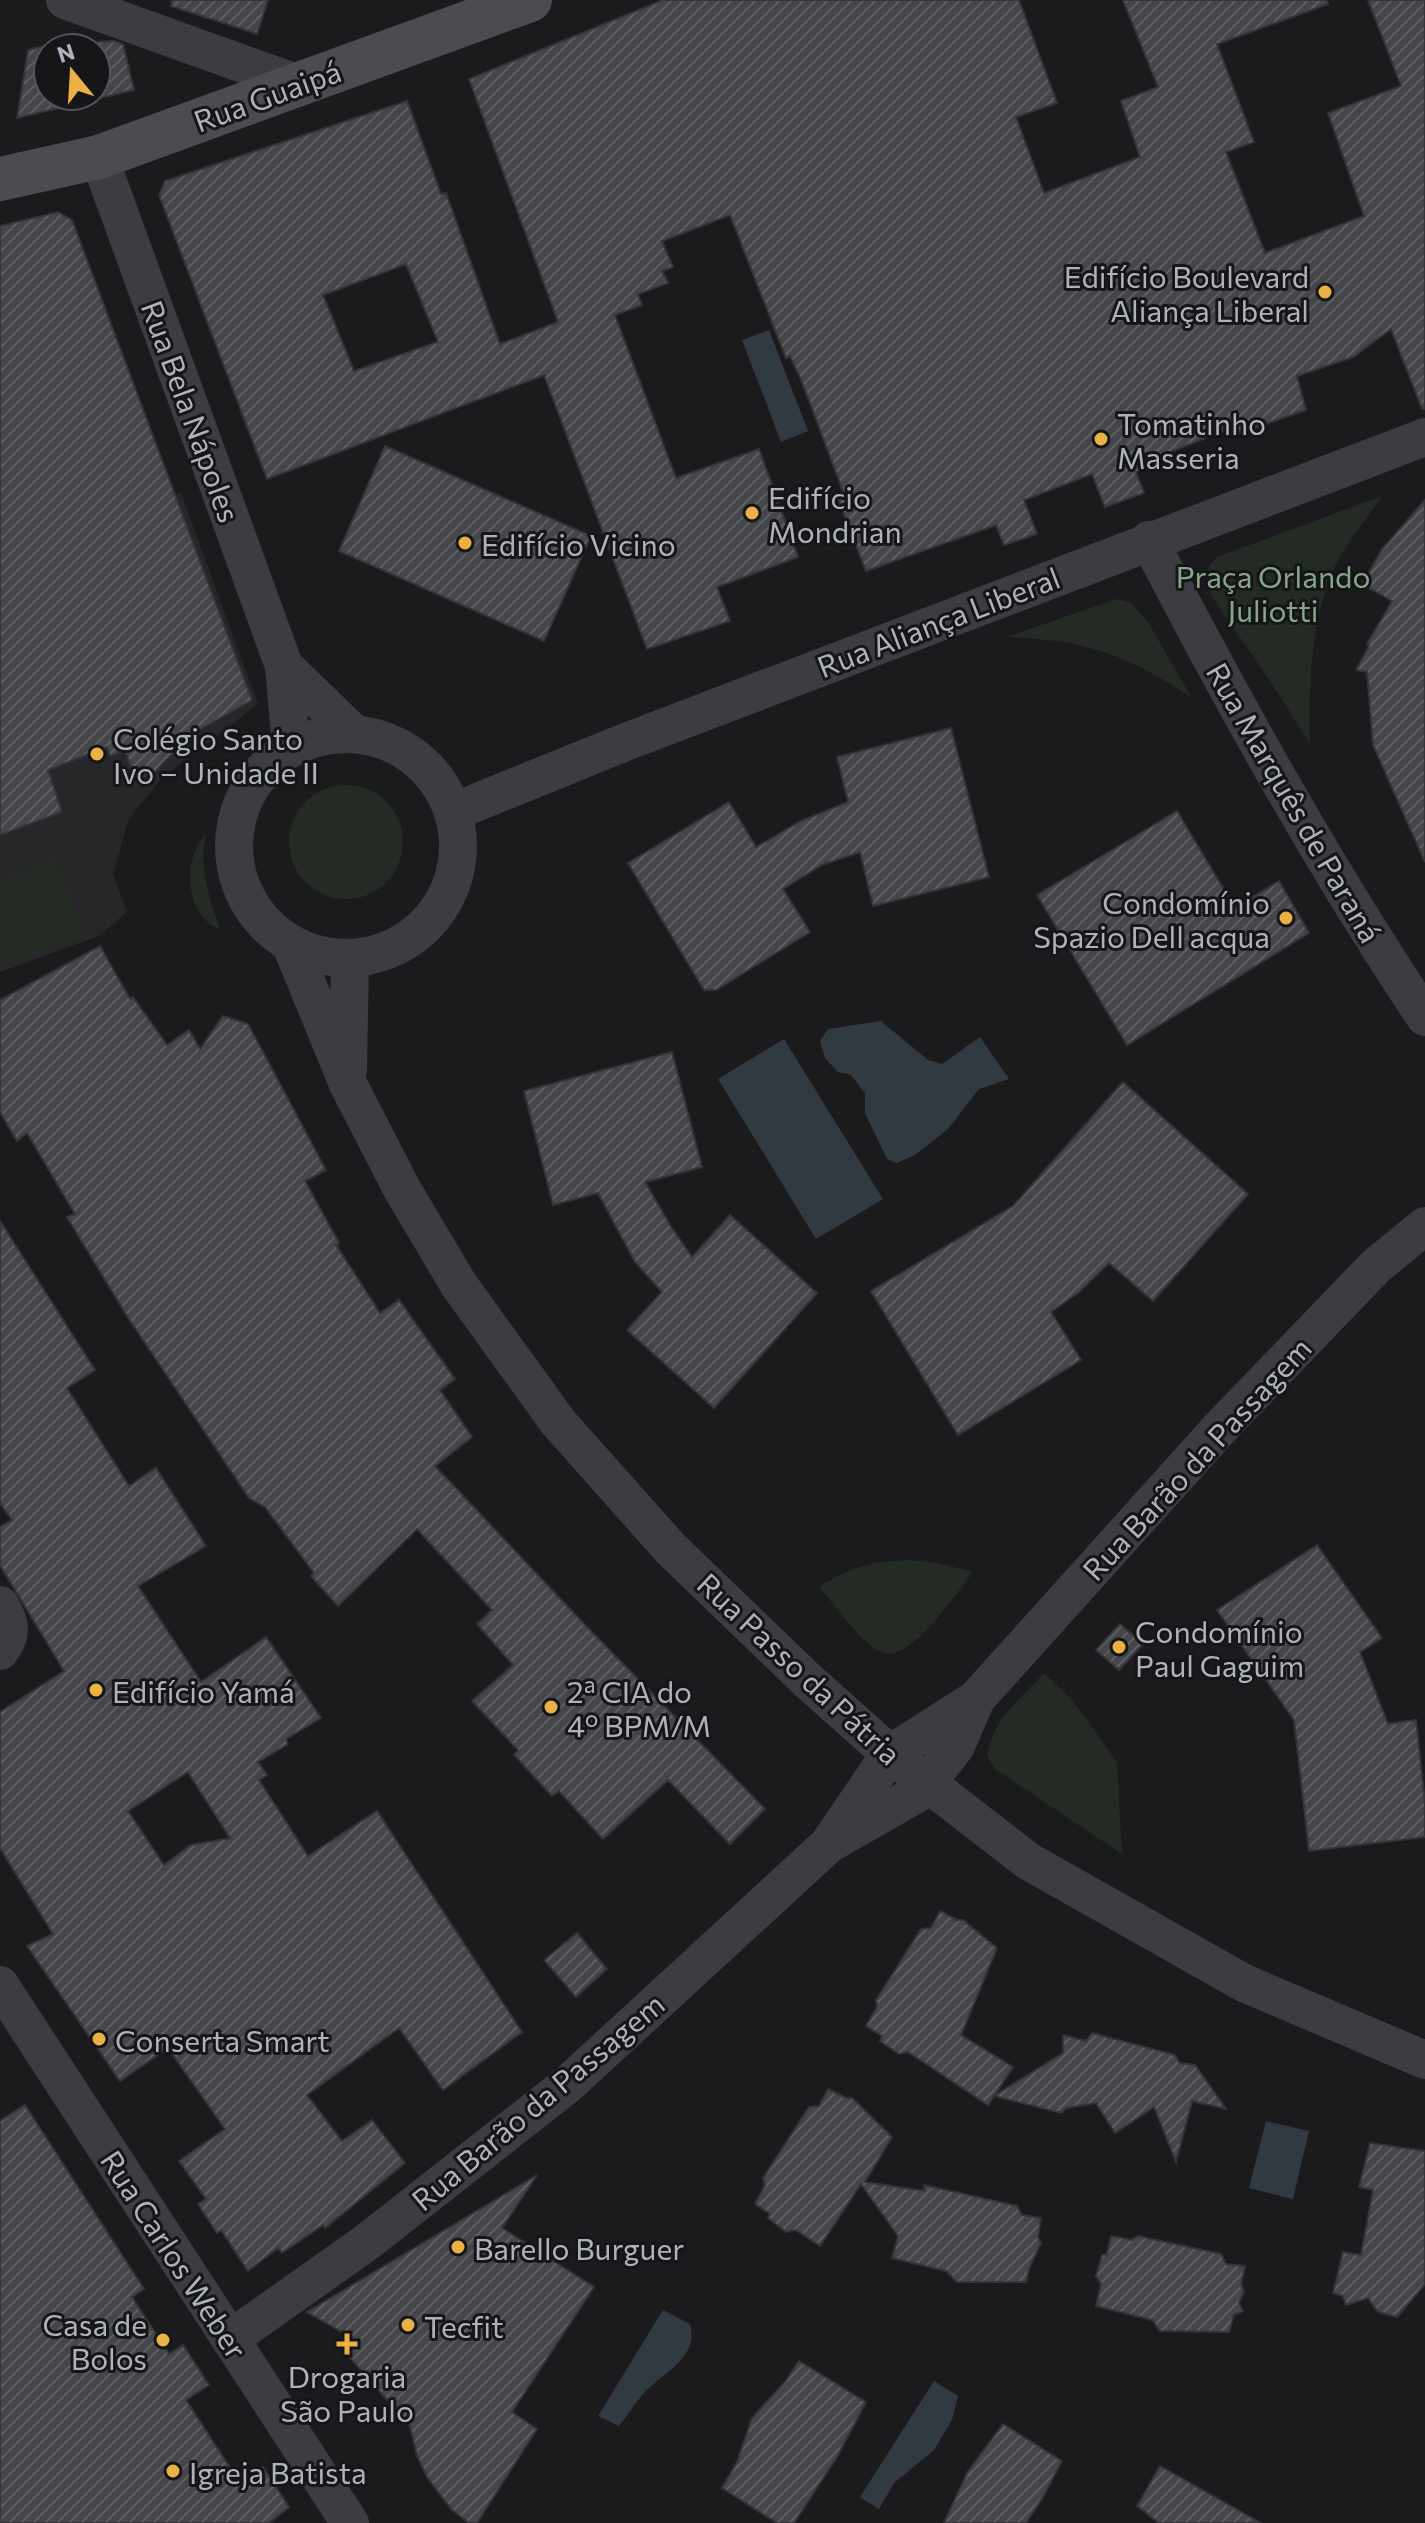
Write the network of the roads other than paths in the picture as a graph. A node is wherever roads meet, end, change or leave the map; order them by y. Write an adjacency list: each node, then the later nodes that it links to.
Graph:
1 (65, 0): 3 (street)
2 (530, 0): 3 (main road, Rua Guaipá)
3 (296, 83): 4 (main road, Rua Guaipá)
4 (99, 157): 5 (main road, Rua Guaipá); 8 (street, Rua Bela Nápoles)
5 (0, 179)
6 (1425, 437): 7 (street, Rua Aliança Liberal)
7 (1149, 540): 11 (street, Rua Aliança Liberal); 14 (street, Rua Marquês de Paraná)
8 (284, 666): 9 (street); 10 (street)
9 (354, 734): 10 (street); 11 (street)
10 (291, 748): 12 (street)
11 (453, 812): 13 (street)
12 (291, 945): 13 (street); 15 (street, Rua Passo da Pátria)
13 (350, 959): 15 (street, Rua Passo da Pátria)
14 (1425, 1017)
15 (348, 1084): 20 (street, Rua Passo da Pátria)
16 (1425, 1226): 19 (street, Rua Barão da Passagem)
17 (0, 1605): 18 (street)
18 (0, 1651)
19 (976, 1699): 20 (street, Rua Barão da Passagem); 21 (street, Rua Barão da Passagem)
20 (890, 1754): 21 (street, Rua Passo da Pátria); 22 (street, Rua Barão da Passagem)
21 (928, 1782): 22 (street, Rua Barão da Passagem); 24 (street, Rua Passo da Pátria)
22 (829, 1844): 25 (street, Rua Barão da Passagem)
23 (0, 1985): 25 (street, Rua Carlos Weber)
24 (1425, 2060)
25 (230, 2339): 26 (street, Rua Carlos Weber)
26 (350, 2523)

